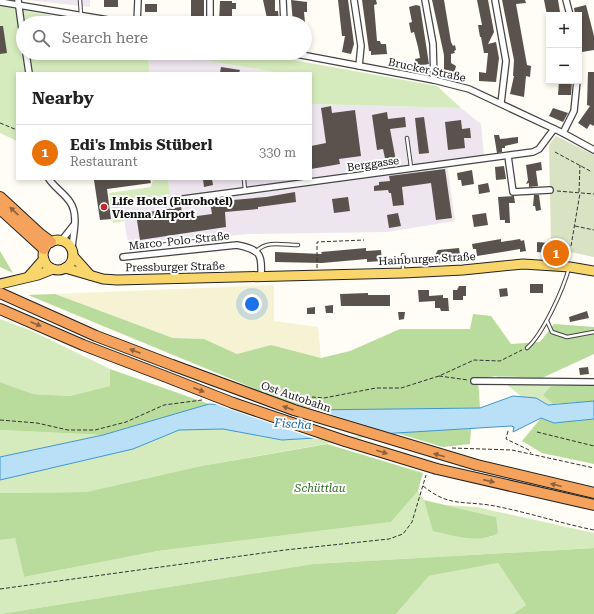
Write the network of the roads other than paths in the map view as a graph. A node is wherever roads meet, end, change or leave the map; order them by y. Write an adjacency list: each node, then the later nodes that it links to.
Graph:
1 (80, 0): 13 (lane)
2 (138, 0): 14 (street)
3 (210, 0): 15 (street)
4 (283, 0): 16 (street)
5 (354, 0): 19 (street)
6 (425, 0): 21 (street)
7 (495, 0): 23 (street)
8 (566, 0): 11 (street)
9 (0, 2): 10 (street)
10 (18, 3): 12 (street); 13 (street)
11 (569, 12)
12 (20, 16)
13 (81, 16)
14 (137, 16)
15 (210, 16)
16 (284, 16)
17 (312, 57): 19 (street, Brucker Straße)
18 (27, 60): 20 (street)
19 (359, 66): 21 (street, Brucker Straße)
20 (29, 72)
21 (434, 80): 23 (street, Brucker Straße)
22 (578, 84): 25 (street)
23 (500, 103): 24 (street, Brucker Straße)
24 (554, 129): 25 (street, Brucker Straße); 28 (street, Berggasse)
25 (563, 133): 27 (street, Brucker Straße)
26 (407, 138): 29 (lane)
27 (594, 150)
28 (508, 156): 29 (street, Berggasse); 32 (street)
29 (411, 169): 33 (street, Berggasse)
30 (50, 180): 37 (street)
31 (244, 180): 33 (lane)
32 (550, 190)
33 (246, 191): 35 (street, Berggasse)
34 (0, 197): 40 (highway, one-way to 34)
35 (183, 199)
36 (0, 209): 40 (highway)
37 (74, 226): 38 (street); 42 (street)
38 (62, 240): 40 (main road); 42 (main road)
39 (298, 246): 41 (lane)
40 (46, 250): 47 (main road); 51 (main road)
41 (257, 251): 44 (street, Marco-Polo-Straße); 52 (street)
42 (72, 252): 46 (main road); 50 (main road)
43 (403, 256): 49 (lane)
44 (123, 257)
45 (570, 267): 48 (main road, Hainburger Straße); 49 (main road, Hainburger Straße); 56 (lane)
46 (65, 268): 47 (main road); 50 (main road, Pressburger Straße)
47 (53, 269): 51 (main road)
48 (594, 271)
49 (403, 273): 52 (main road, Hainburger Straße)
50 (90, 275): 52 (main road, Pressburger Straße)
51 (29, 276): 53 (main road)
52 (261, 277)
53 (0, 284)
54 (0, 293): 61 (highway, Ost Autobahn, one-way to 54, bridge)
55 (0, 309): 62 (highway, one-way to 62, bridge)
56 (547, 321): 57 (lane); 58 (lane)
57 (594, 332)
58 (527, 348)
59 (474, 381): 60 (street)
60 (594, 382)
61 (594, 493)
62 (594, 505)

